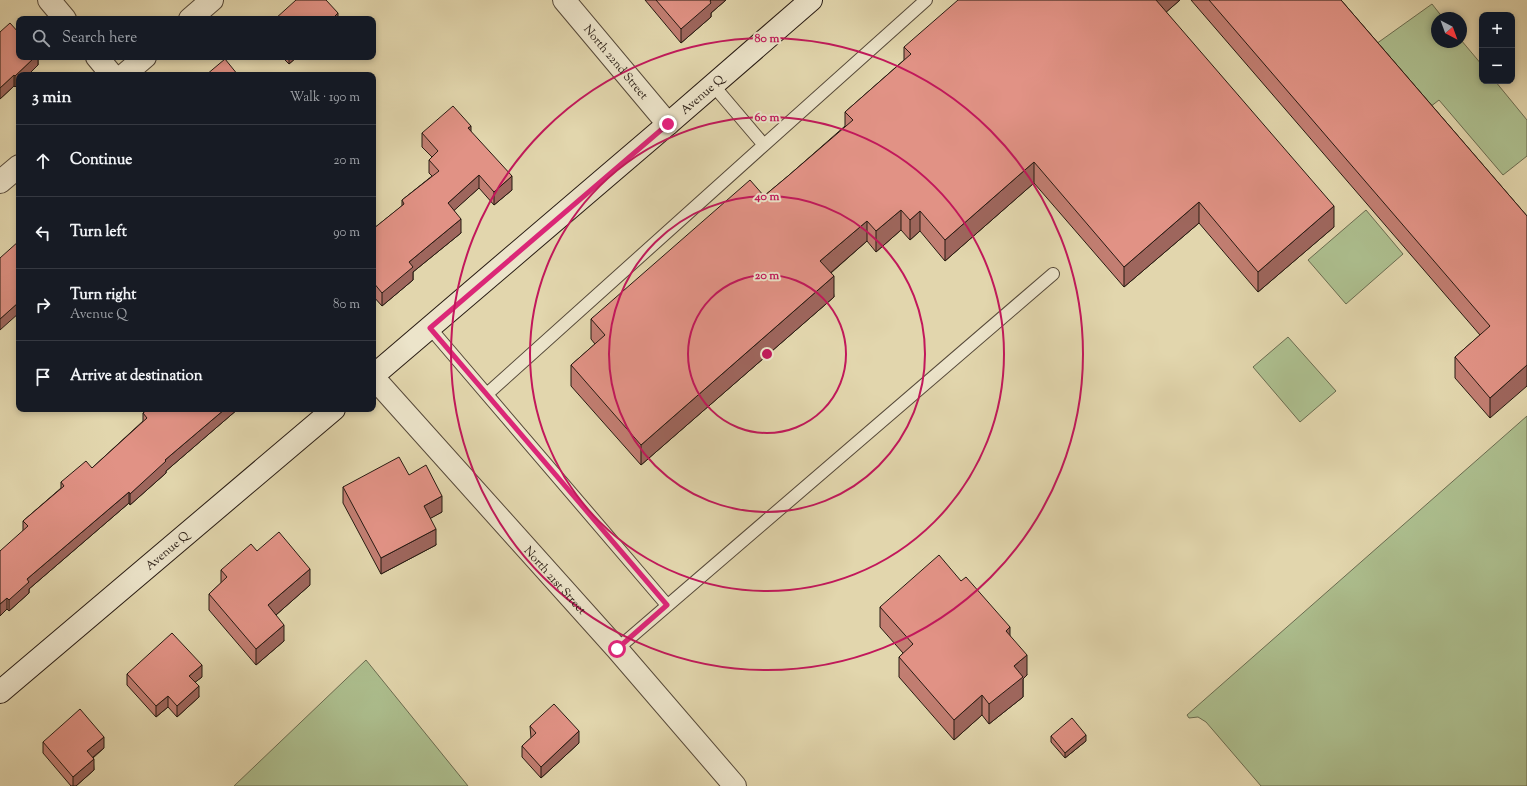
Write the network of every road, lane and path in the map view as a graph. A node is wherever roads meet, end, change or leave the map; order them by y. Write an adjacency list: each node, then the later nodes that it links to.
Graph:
1 (49, 0): 6 (street)
2 (212, 0): 7 (street)
3 (564, 0): 13 (street, North 22nd Street)
4 (811, 0): 12 (street, Avenue Q)
5 (926, 0): 14 (lane)
6 (62, 16)
7 (193, 16)
8 (100, 60): 10 (street)
9 (142, 60): 11 (street)
10 (110, 72)
11 (128, 72)
12 (713, 85): 13 (street, Avenue Q); 14 (lane)
13 (668, 124): 18 (street, Avenue Q)
14 (764, 145): 21 (lane)
15 (16, 169): 16 (street)
16 (0, 182)
17 (1053, 274): 23 (lane)
18 (430, 328): 19 (street, Avenue Q); 21 (lane)
19 (376, 374)
20 (376, 380): 24 (street, North 21st Street)
21 (487, 394): 23 (lane)
22 (330, 412): 25 (street, Avenue Q)
23 (667, 605): 24 (lane)
24 (617, 649): 26 (street, North 21st Street)
25 (0, 692)
26 (735, 786)

